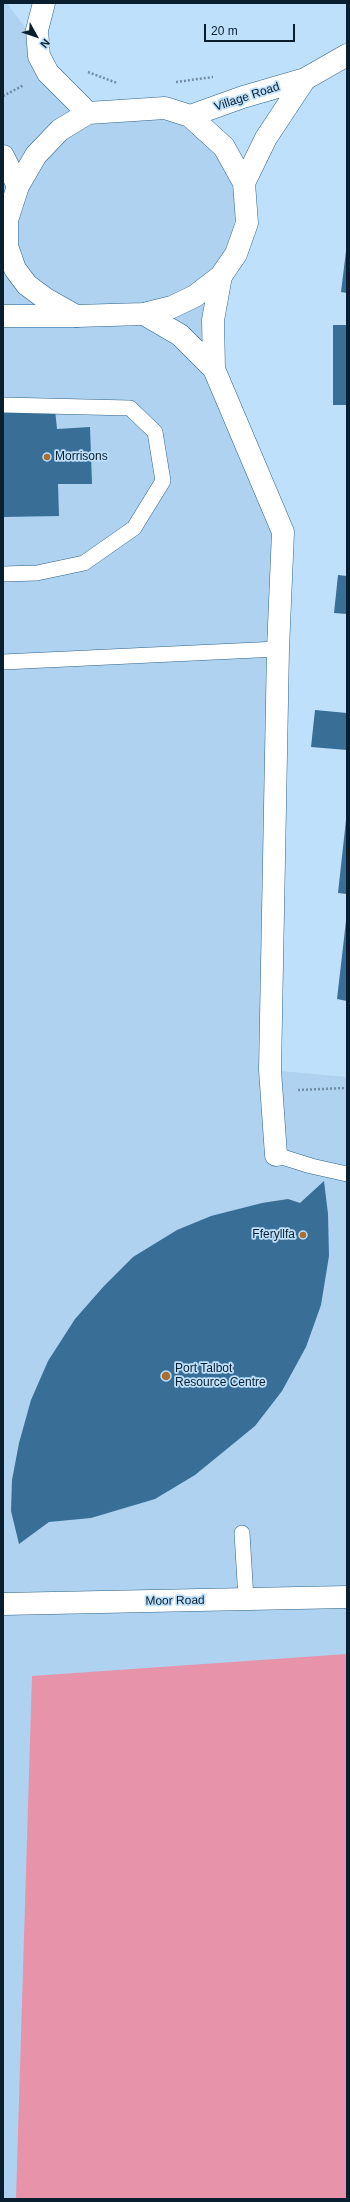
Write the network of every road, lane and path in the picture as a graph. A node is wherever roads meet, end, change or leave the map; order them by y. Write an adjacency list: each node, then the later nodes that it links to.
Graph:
1 (44, 3): 3 (street)
2 (347, 55): 5 (street, Village Road)
3 (48, 73): 6 (path); 8 (path); 9 (street)
4 (215, 77): 7 (path)
5 (306, 79): 10 (street, Village Road); 12 (street, Village Road)
6 (119, 83)
7 (170, 83)
8 (3, 96)
9 (88, 113): 10 (street); 13 (street)
10 (190, 116): 12 (street)
11 (3, 156): 13 (street)
12 (244, 183): 15 (street)
13 (18, 186): 14 (street)
14 (5, 252): 18 (street)
15 (221, 276): 16 (street); 19 (street)
16 (144, 314): 18 (street); 19 (street)
17 (3, 316): 18 (street)
18 (76, 316)
19 (214, 369): 22 (street)
20 (3, 406): 21 (lane)
21 (3, 574)
22 (278, 649): 23 (lane); 25 (street)
23 (3, 662)
24 (347, 1088): 25 (path)
25 (271, 1089): 26 (street)
26 (276, 1155): 27 (lane)
27 (347, 1174)
28 (242, 1533): 30 (lane)
29 (347, 1597): 30 (street, Moor Road)
30 (246, 1599): 31 (street, Moor Road)
31 (3, 1604)

